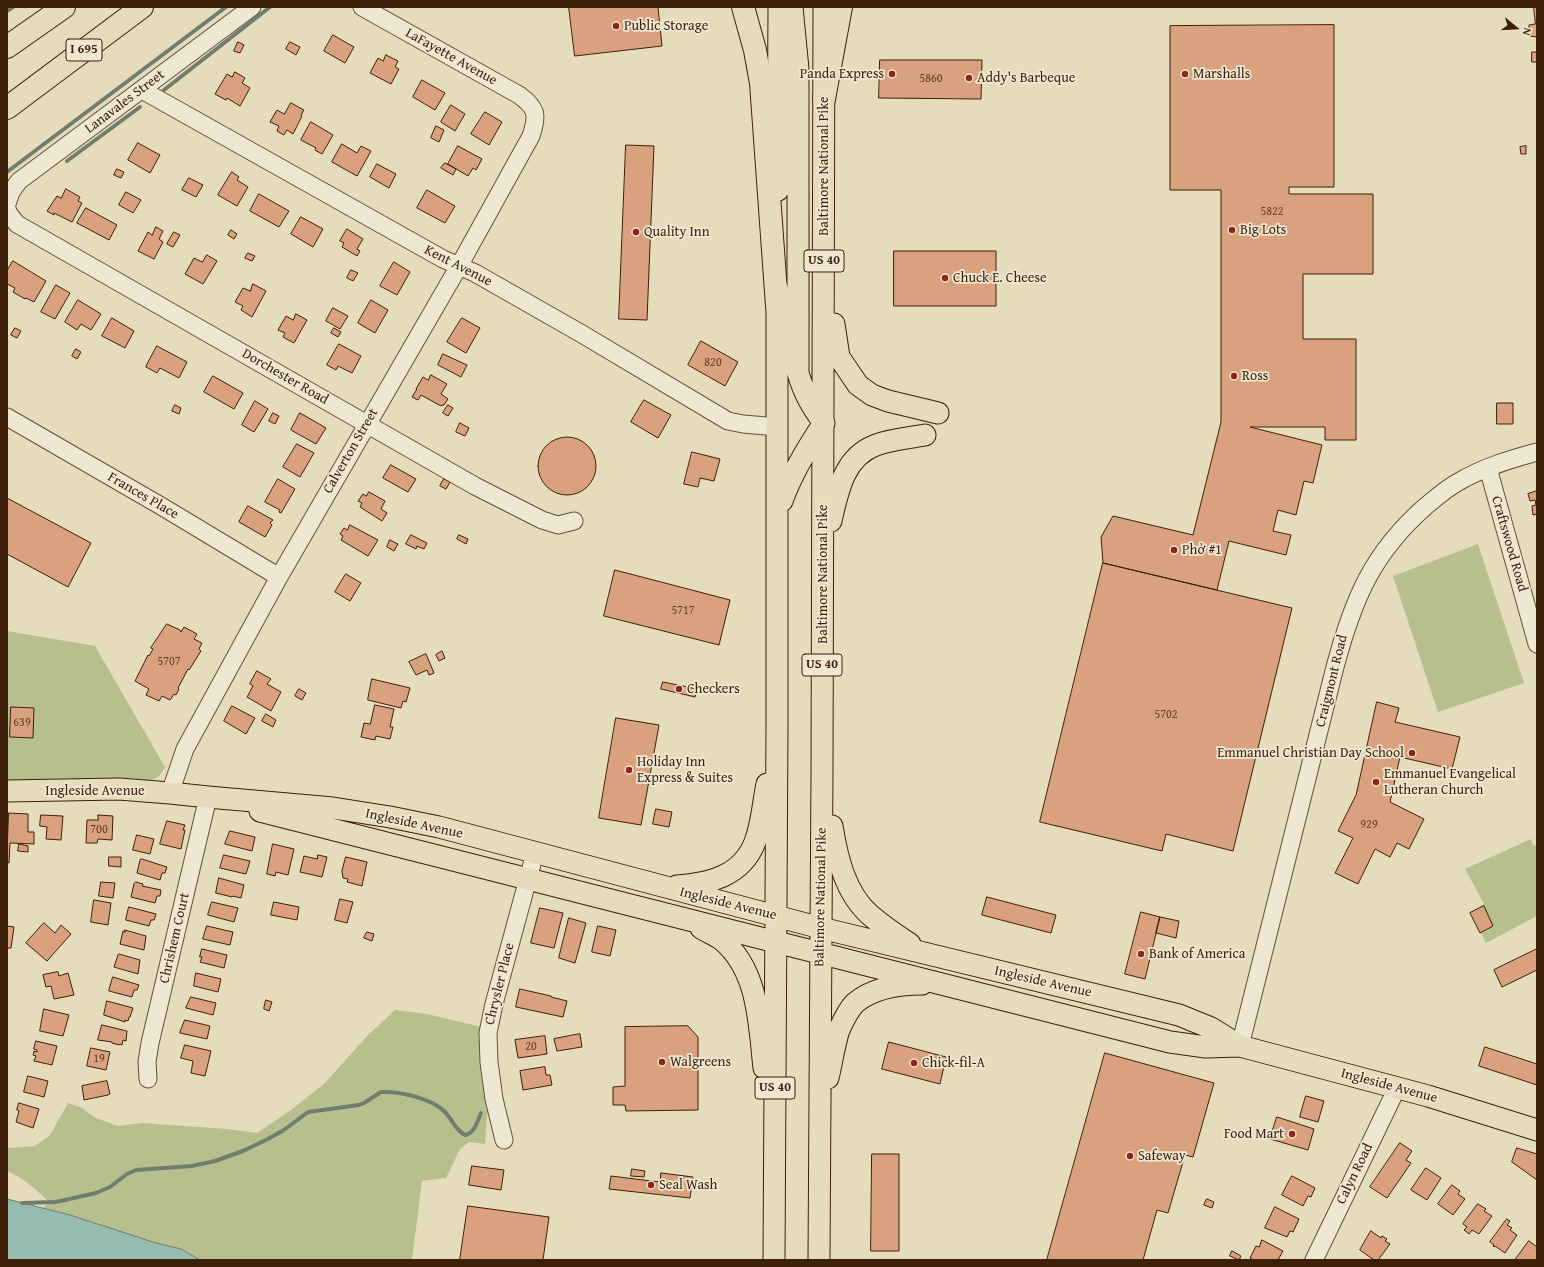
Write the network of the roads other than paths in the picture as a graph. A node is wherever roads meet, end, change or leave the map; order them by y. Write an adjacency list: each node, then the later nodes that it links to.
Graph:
1 (60, 7): 12 (highway)
2 (64, 7): 12 (highway)
3 (142, 7): 15 (highway, I 695)
4 (157, 7): 15 (highway)
5 (252, 7): 14 (street, Lanavales Street)
6 (362, 7): 18 (street, LaFayette Avenue)
7 (743, 7): 23 (highway)
8 (778, 7): 23 (main road, US 40)
9 (792, 7): 27 (main road)
10 (824, 7): 16 (main road, Baltimore National Pike / US 40)
11 (841, 7): 16 (highway)
12 (31, 29): 13 (highway)
13 (7, 46)
14 (142, 90): 19 (street, Lanavales Street); 22 (street, Kent Avenue)
15 (26, 94): 17 (highway, I 695)
16 (824, 99): 21 (main road, Baltimore National Pike / US 40)
17 (7, 108)
18 (535, 112): 22 (street, Calverton Street)
19 (7, 204)
20 (7, 209): 26 (street, Dorchester Road)
21 (824, 263): 24 (main road); 27 (main road, Baltimore National Pike / US 40)
22 (458, 266): 26 (street, Calverton Street); 28 (street, Kent Avenue)
23 (777, 306): 28 (main road, US 40)
24 (938, 413)
25 (7, 417): 35 (street, Frances Place)
26 (366, 423): 33 (street, Dorchester Road); 35 (street, Calverton Street)
27 (824, 423): 32 (main road); 34 (main road, Baltimore National Pike / US 40)
28 (778, 427): 32 (main road, US 40)
29 (925, 435): 34 (main road)
30 (1537, 452): 31 (street, Craigmont Road)
31 (1488, 468): 36 (street, Craftswood Road); 52 (street, Craigmont Road)
32 (777, 514): 37 (main road, US 40)
33 (574, 521)
34 (822, 560): 38 (main road, Baltimore National Pike / US 40)
35 (279, 577): 40 (street, Calverton Street)
36 (1537, 644)
37 (777, 724): 44 (main road); 45 (main road, US 40)
38 (822, 770): 47 (main road, Baltimore National Pike / US 40); 50 (main road)
39 (7, 791): 40 (main road, Ingleside Avenue)
40 (170, 793): 41 (main road, Ingleside Avenue)
41 (208, 797): 42 (main road, Ingleside Avenue); 43 (main road, Ingleside Avenue); 53 (street, Chrishem Court)
42 (535, 853): 43 (street, Chrysler Place); 44 (main road, Ingleside Avenue)
43 (528, 879): 46 (main road, Ingleside Avenue); 57 (street, Chrysler Place)
44 (660, 886): 45 (main road, Ingleside Avenue)
45 (776, 916): 47 (main road, Ingleside Avenue); 48 (main road, US 40)
46 (686, 919): 48 (main road, Ingleside Avenue); 58 (main road)
47 (822, 928): 49 (main road, Baltimore National Pike / US 40); 50 (main road, Ingleside Avenue)
48 (776, 941): 49 (main road, Ingleside Avenue); 58 (main road, US 40)
49 (821, 954): 51 (main road, Ingleside Avenue); 55 (main road, Baltimore National Pike / US 40)
50 (926, 954): 52 (main road, Ingleside Avenue)
51 (945, 985): 52 (main road, Ingleside Avenue); 55 (main road)
52 (1240, 1046): 54 (main road, Ingleside Avenue)
53 (148, 1080)
54 (1397, 1088): 56 (main road, Ingleside Avenue); 61 (street, Calyn Road)
55 (819, 1115): 60 (main road, Baltimore National Pike / US 40)
56 (1537, 1130)
57 (504, 1140)
58 (774, 1162): 59 (main road, US 40)
59 (774, 1260)
60 (819, 1260)
61 (1314, 1260)

